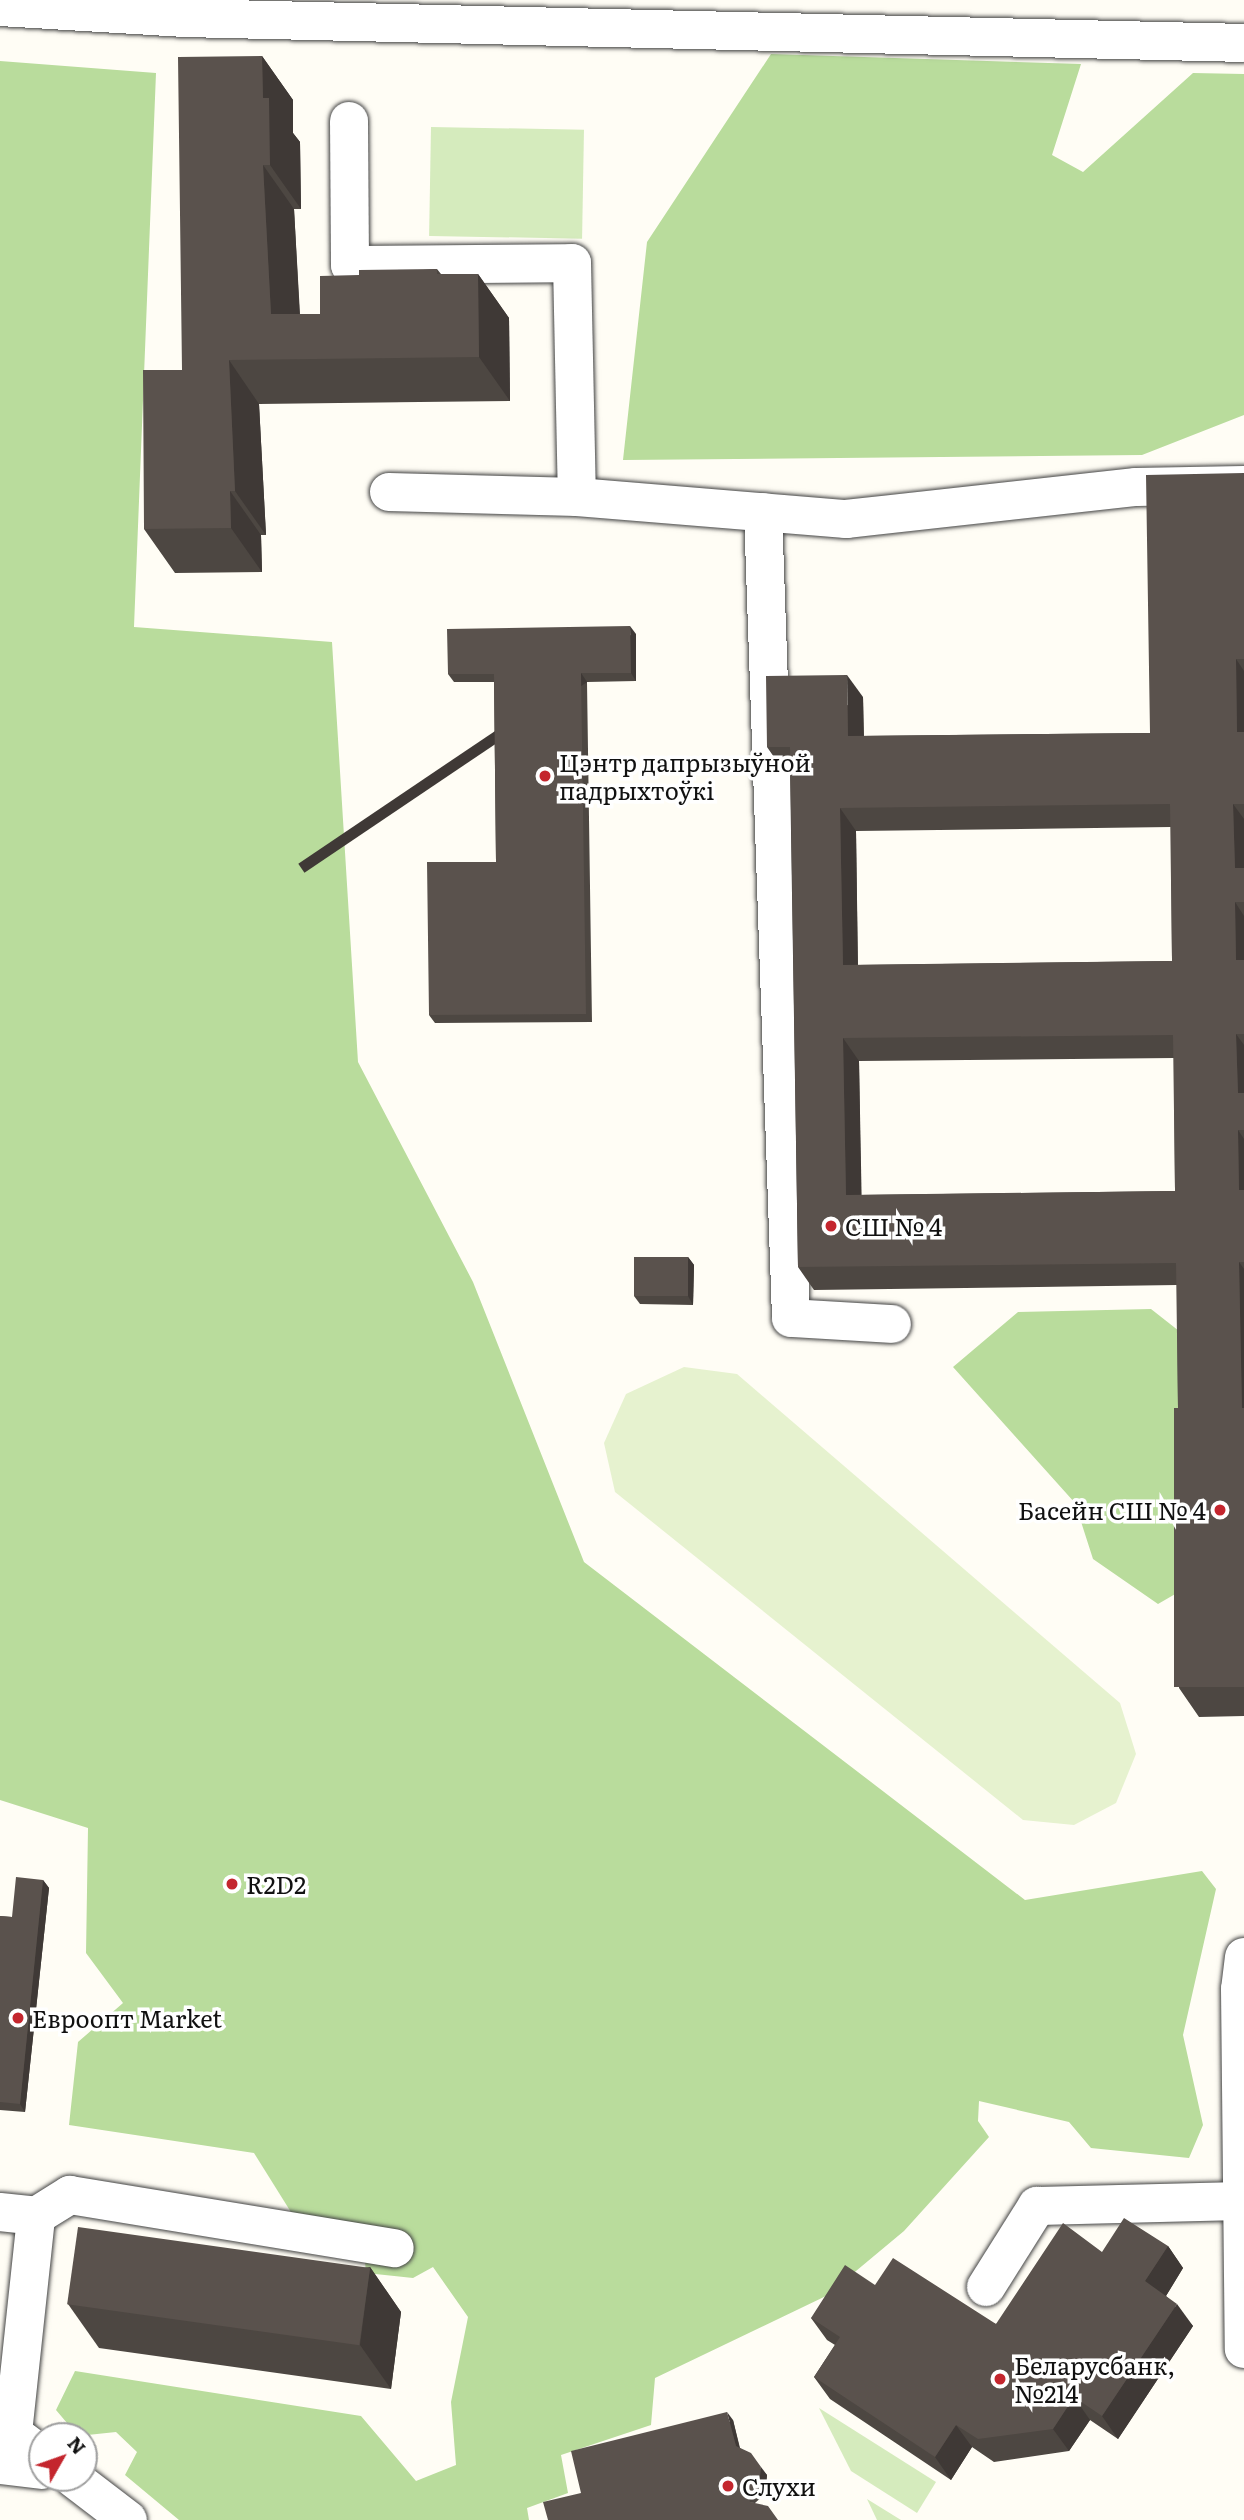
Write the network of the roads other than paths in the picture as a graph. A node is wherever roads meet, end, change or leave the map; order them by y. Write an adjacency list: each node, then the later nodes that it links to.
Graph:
1 (0, 7): 2 (street)
2 (1244, 43)
3 (349, 121): 6 (street)
4 (1244, 485): 7 (street)
5 (389, 492): 6 (street)
6 (576, 497): 7 (street)
7 (763, 512): 8 (street)
8 (892, 1324)
9 (1244, 1957): 10 (street)
10 (1242, 2201): 13 (street); 14 (street)
11 (18, 2214): 12 (street); 15 (street)
12 (395, 2248)
13 (986, 2287)
14 (1244, 2349)
15 (14, 2444): 16 (street)
16 (28, 2457)
17 (91, 2492): 18 (street)
18 (128, 2520)

